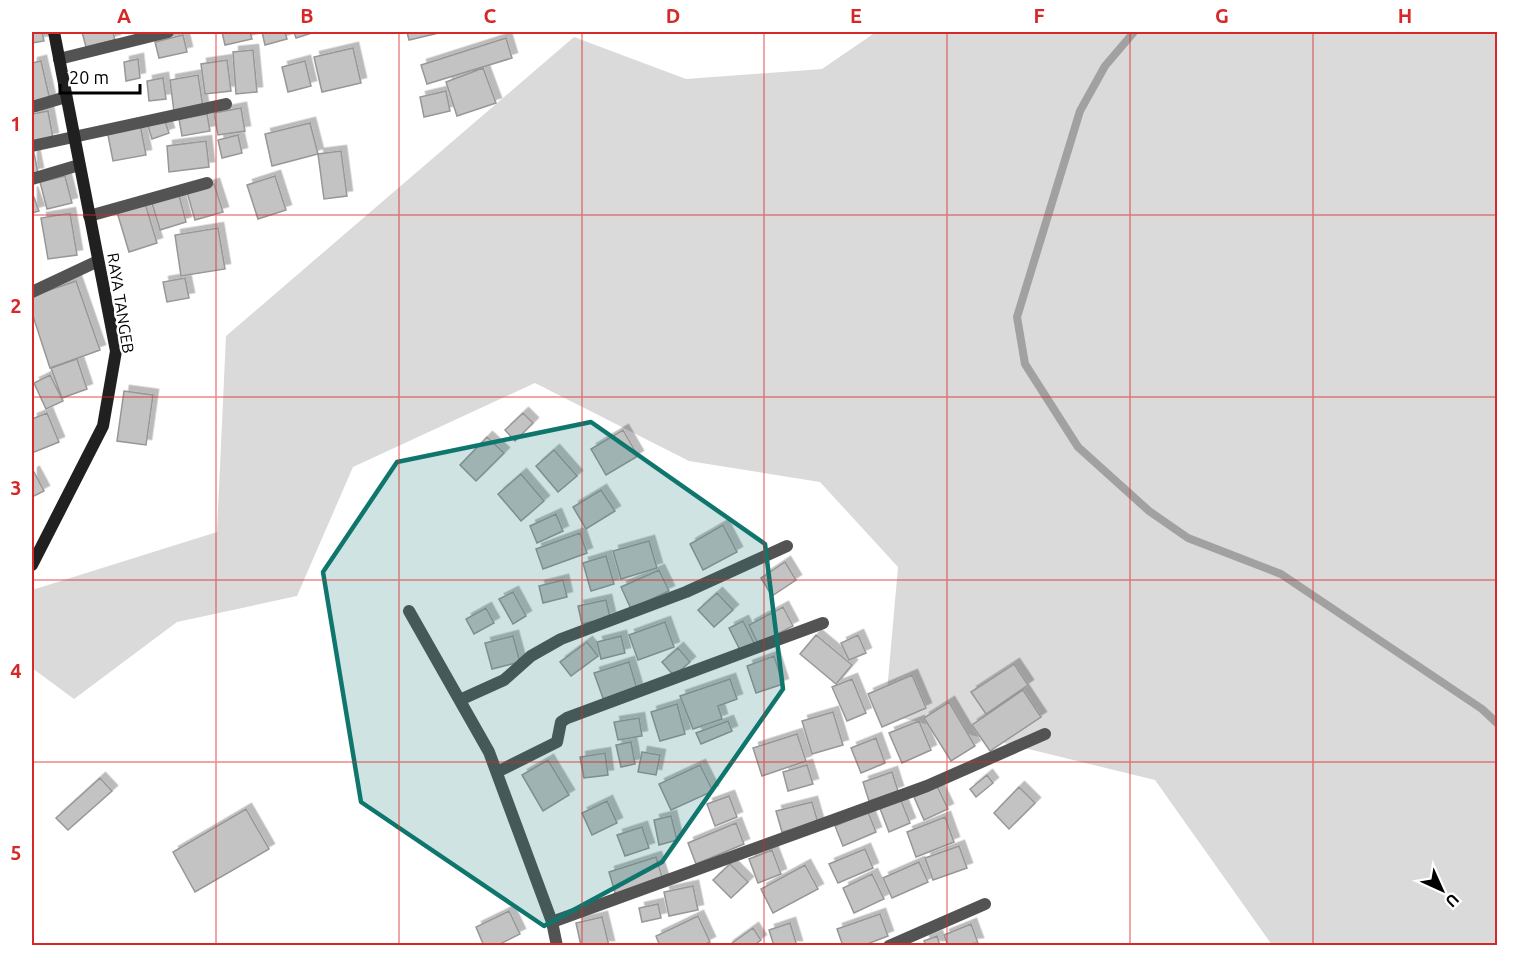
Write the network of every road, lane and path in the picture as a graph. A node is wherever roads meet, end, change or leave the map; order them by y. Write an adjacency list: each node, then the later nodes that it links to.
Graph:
1 (54, 32): 3 (street, RAYA TANGEB)
2 (168, 32): 3 (street)
3 (59, 59): 4 (street, RAYA TANGEB)
4 (66, 98): 6 (street); 7 (street, RAYA TANGEB)
5 (226, 104): 7 (street)
6 (32, 107)
7 (74, 135): 8 (street); 9 (street, RAYA TANGEB)
8 (32, 146)
9 (79, 165): 10 (street); 12 (street, RAYA TANGEB)
10 (32, 179)
11 (207, 183): 12 (street)
12 (89, 216): 13 (street, RAYA TANGEB)
13 (98, 261): 14 (street); 16 (street, RAYA TANGEB)
14 (32, 292)
15 (787, 546): 19 (street)
16 (32, 566)
17 (409, 612): 19 (street)
18 (823, 623): 21 (street)
19 (462, 699): 21 (street)
20 (1044, 734): 23 (street)
21 (497, 772): 23 (street)
22 (985, 904): 25 (street)
23 (552, 922): 24 (street)
24 (557, 945)
25 (889, 945)

